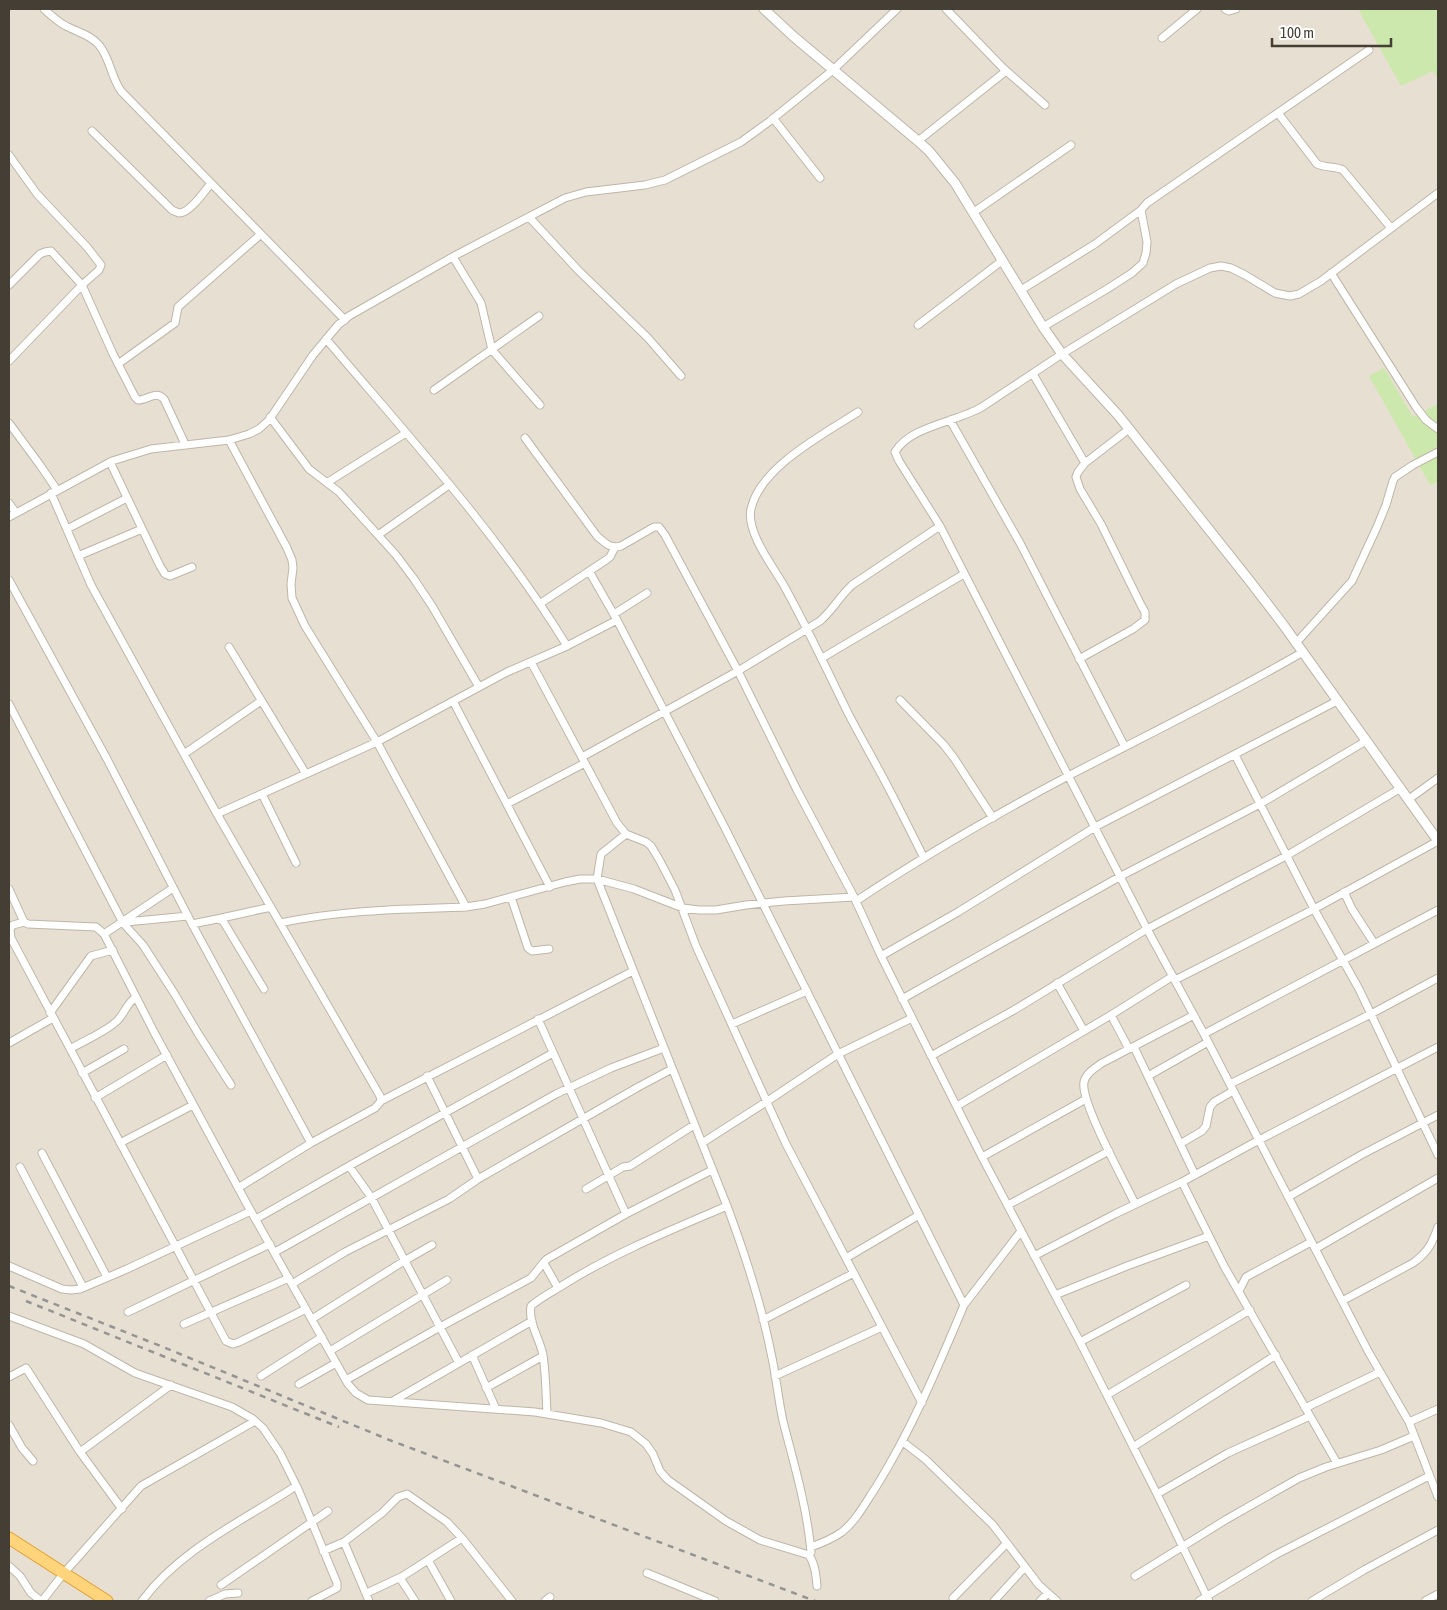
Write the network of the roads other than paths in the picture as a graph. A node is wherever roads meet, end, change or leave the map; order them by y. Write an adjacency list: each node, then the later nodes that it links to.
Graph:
1 (44, 9): 20 (street)
2 (764, 9): 10 (street)
3 (896, 9): 10 (street)
4 (946, 9): 11 (street)
5 (1197, 9): 8 (street)
6 (1225, 9): 7 (street)
7 (1236, 9)
8 (1162, 38)
9 (1369, 50): 13 (street)
10 (833, 70): 14 (street); 16 (street)
11 (1006, 71): 12 (street); 16 (street)
12 (1045, 104)
13 (1278, 113): 22 (street); 25 (street)
14 (773, 118): 19 (street); 24 (street)
15 (92, 131): 20 (street)
16 (918, 141): 23 (street)
17 (1071, 146): 23 (street)
18 (9, 155): 31 (street)
19 (820, 178)
20 (211, 183): 26 (street)
21 (1438, 193): 25 (street)
22 (1141, 210): 32 (street); 36 (street)
23 (974, 212): 28 (street)
24 (529, 217): 27 (street); 43 (street)
25 (1391, 228): 29 (street)
26 (261, 234): 34 (street); 41 (street)
27 (453, 257): 34 (street); 38 (street)
28 (1003, 260): 32 (street); 35 (street)
29 (1331, 274): 39 (street); 50 (street)
30 (9, 285): 31 (street)
31 (82, 285): 40 (street); 41 (street)
32 (1021, 290): 36 (street)
33 (539, 316): 38 (street)
34 (344, 320): 37 (street)
35 (918, 325)
36 (1043, 327): 39 (street)
37 (326, 339): 47 (street); 52 (street)
38 (492, 350): 44 (street); 45 (street)
39 (1062, 354): 42 (street); 51 (street)
40 (9, 361)
41 (118, 364): 55 (street)
42 (1033, 374): 48 (street); 58 (street)
43 (681, 376)
44 (434, 390)
45 (540, 405)
46 (858, 412): 78 (street)
47 (270, 417): 54 (street); 59 (street)
48 (950, 420): 65 (street); 84 (street)
49 (9, 423): 61 (street)
50 (1438, 429)
51 (1129, 430): 58 (street); 79 (street)
52 (406, 433): 59 (street); 60 (street)
53 (525, 438): 69 (street)
54 (229, 440): 55 (street); 95 (street)
55 (185, 444): 57 (street)
56 (1438, 452): 79 (street)
57 (110, 462): 61 (street); 62 (street)
58 (1085, 463): 84 (street)
59 (328, 482): 68 (street)
60 (448, 485): 68 (street); 76 (street)
61 (54, 492): 64 (street); 66 (street)
62 (127, 498): 66 (street); 67 (street)
63 (9, 502): 64 (street)
64 (12, 515)
65 (940, 526): 73 (street); 78 (street)
66 (66, 529): 70 (street)
67 (142, 529): 70 (street); 71 (street)
68 (378, 535): 87 (street)
69 (615, 547): 72 (street); 86 (street)
70 (78, 556): 97 (street)
71 (192, 567)
72 (589, 571): 76 (street); 77 (street)
73 (964, 574): 83 (street); 101 (street)
74 (9, 580): 119 (street)
75 (647, 593): 77 (street)
76 (541, 603): 80 (street)
77 (615, 617): 80 (street); 93 (street)
78 (807, 629): 83 (street); 86 (street)
79 (1296, 643): 82 (street)
80 (567, 646): 85 (street)
81 (229, 647): 89 (street)
82 (1303, 652): 91 (street); 96 (street)
83 (822, 658): 114 (street)
84 (1079, 659): 96 (street)
85 (531, 662): 87 (street); 99 (street)
86 (738, 672): 93 (street); 123 (street)
87 (479, 687): 90 (street)
88 (900, 700): 109 (street)
89 (261, 701): 97 (street); 100 (street)
90 (453, 701): 95 (street); 106 (street)
91 (1338, 701): 94 (street); 98 (street)
92 (9, 704): 133 (street)
93 (665, 712): 99 (street); 124 (street)
94 (1366, 741): 103 (street); 107 (street)
95 (377, 742): 100 (street); 126 (street)
96 (1125, 747): 101 (street)
97 (184, 754): 108 (street)
98 (1235, 755): 107 (street); 110 (street)
99 (584, 760): 106 (street); 111 (street)
100 (306, 774): 104 (street)
101 (1069, 776): 109 (street); 110 (street)
102 (1438, 778): 105 (street)
103 (1400, 788): 105 (street); 113 (street)
104 (262, 794): 108 (street); 115 (street)
105 (1409, 799): 112 (street)
106 (507, 804): 118 (street)
107 (1260, 804): 113 (street); 116 (street)
108 (217, 814): 125 (street)
109 (993, 818): 114 (street)
110 (1095, 827): 116 (street); 141 (street)
111 (626, 834): 117 (street); 127 (street)
112 (1438, 841): 121 (street)
113 (1286, 856): 128 (street); 136 (street)
114 (924, 858): 123 (street)
115 (296, 862)
116 (1121, 876): 136 (street); 150 (street)
117 (597, 879): 118 (street); 127 (street); 143 (street)
118 (550, 887): 122 (street)
119 (173, 888): 130 (street); 133 (street)
120 (9, 889): 132 (street)
121 (1344, 892): 128 (street); 138 (street)
122 (511, 897): 126 (street); 139 (street)
123 (855, 899): 124 (street); 141 (street)
124 (763, 903): 127 (street); 148 (street)
125 (270, 907): 131 (street); 134 (street)
126 (466, 907): 134 (street)
127 (683, 908): 157 (street)
128 (1314, 909): 142 (street); 144 (street)
129 (1438, 910): 138 (street)
130 (188, 916): 133 (street); 135 (street)
131 (217, 919): 135 (street); 147 (street)
132 (24, 922): 137 (street); 154 (street)
133 (123, 923): 137 (street); 176 (street)
134 (280, 923): 181 (street)
135 (192, 924): 192 (street)
136 (1147, 929): 144 (street); 146 (street)
137 (104, 934): 140 (street)
138 (1374, 944): 142 (street)
139 (549, 949)
140 (112, 950): 149 (street); 154 (street)
141 (881, 956): 150 (street)
142 (1343, 960): 151 (street); 159 (street)
143 (633, 970): 156 (street); 163 (street)
144 (1174, 978): 152 (street); 153 (street)
145 (1438, 978): 151 (street)
146 (1057, 983): 158 (street); 170 (street)
147 (264, 989)
148 (807, 991): 157 (street); 168 (street)
149 (136, 997): 165 (street); 169 (street)
150 (902, 999): 155 (street)
151 (1371, 1014): 172 (street); 178 (street)
152 (1111, 1015): 158 (street); 164 (street)
153 (1194, 1015): 159 (street); 164 (street)
154 (52, 1016): 161 (street); 165 (street)
155 (912, 1018): 168 (street); 170 (street)
156 (538, 1019): 167 (street); 174 (street)
157 (732, 1024): 182 (street)
158 (1084, 1031): 184 (street)
159 (1204, 1034): 160 (street)
160 (1208, 1042): 175 (street); 178 (street)
161 (9, 1043)
162 (1438, 1047): 172 (street)
163 (664, 1048): 171 (street); 177 (street)
164 (1131, 1048): 175 (street); 180 (street)
165 (70, 1049): 173 (street)
166 (124, 1049): 173 (street)
167 (553, 1053): 177 (street); 185 (street)
168 (838, 1054): 182 (street); 217 (street)
169 (167, 1055): 179 (street); 183 (street)
170 (932, 1056): 184 (street)
171 (672, 1069): 187 (street); 189 (street)
172 (1398, 1069): 188 (street); 190 (street)
173 (82, 1073): 179 (street)
174 (427, 1076): 181 (street); 185 (street)
175 (1148, 1076): 194 (street)
176 (231, 1085)
177 (568, 1088): 187 (street); 195 (street)
178 (1231, 1088): 190 (street); 194 (street)
179 (95, 1098): 191 (street)
180 (1086, 1099): 196 (street); 199 (street)
181 (381, 1101): 192 (street)
182 (766, 1102): 193 (street); 229 (street)
183 (193, 1105): 191 (street); 208 (street)
184 (957, 1106): 199 (street)
185 (444, 1114): 195 (street); 200 (street)
186 (1438, 1115): 188 (street)
187 (584, 1119): 204 (street); 206 (street)
188 (1423, 1123): 198 (street); 210 (street)
189 (694, 1125): 193 (street); 204 (street)
190 (1259, 1140): 203 (street); 210 (street)
191 (120, 1143): 226 (street)
192 (311, 1143): 208 (street)
193 (702, 1143): 202 (street)
194 (1180, 1144): 203 (street)
195 (462, 1146): 206 (street); 211 (street)
196 (1110, 1151): 212 (street); 213 (street)
197 (42, 1153): 234 (street)
198 (1438, 1155)
199 (982, 1157): 213 (street)
200 (349, 1166): 211 (street); 218 (street)
201 (20, 1167): 239 (street)
202 (712, 1170): 214 (street); 216 (street)
203 (1195, 1175): 207 (street)
204 (609, 1176): 209 (street); 216 (street)
205 (1438, 1178): 225 (street)
206 (478, 1179): 220 (street)
207 (1182, 1182): 212 (street); 222 (street)
208 (238, 1188): 215 (street)
209 (586, 1189)
210 (1288, 1197): 225 (street)
211 (371, 1198): 220 (street); 227 (street)
212 (1136, 1204): 228 (street)
213 (1008, 1205): 221 (street)
214 (727, 1206): 240 (street); 252 (street)
215 (250, 1211): 218 (street); 226 (street)
216 (626, 1214): 231 (street)
217 (919, 1215): 229 (street); 245 (street)
218 (256, 1219): 223 (street)
219 (1438, 1227): 244 (street)
220 (388, 1230): 230 (street); 237 (street)
221 (1021, 1230): 228 (street); 245 (street)
222 (1209, 1236): 241 (street); 243 (street)
223 (270, 1244): 227 (street); 235 (street)
224 (432, 1245): 230 (street)
225 (1313, 1245): 241 (street); 244 (street)
226 (175, 1246): 234 (street); 235 (street)
227 (274, 1252): 237 (street)
228 (1034, 1256): 243 (street)
229 (846, 1258): 233 (street)
230 (404, 1261): 242 (street); 251 (street)
231 (544, 1262): 240 (street); 255 (street)
232 (9, 1266): 239 (street)
233 (854, 1272): 252 (street); 256 (street)
234 (107, 1277): 239 (street)
235 (193, 1280): 248 (street); 249 (street)
236 (447, 1280): 242 (street)
237 (291, 1281): 246 (street); 249 (street)
238 (1186, 1284): 258 (street)
239 (83, 1287)
240 (558, 1288): 253 (street)
241 (1239, 1291): 247 (street)
242 (423, 1295): 255 (street); 259 (street)
243 (1055, 1295): 258 (street)
244 (1342, 1301): 265 (street)
245 (964, 1305): 275 (street)
246 (306, 1309): 249 (street); 251 (street)
247 (1250, 1310): 262 (street); 273 (street)
248 (128, 1312)
249 (210, 1312): 254 (street)
250 (9, 1316): 271 (street)
251 (312, 1319): 257 (street)
252 (764, 1320): 267 (street)
253 (532, 1321): 260 (street); 261 (street)
254 (184, 1324)
255 (440, 1327): 264 (street); 269 (street)
256 (882, 1327): 267 (street); 275 (street)
257 (322, 1337): 259 (street); 266 (street)
258 (1080, 1342): 273 (street)
259 (330, 1351): 263 (street)
260 (472, 1355): 264 (street); 272 (street)
261 (543, 1356): 272 (street); 279 (street)
262 (1276, 1356): 276 (street); 286 (street)
263 (336, 1363): 269 (street); 270 (street)
264 (459, 1363): 274 (street)
265 (1380, 1372): 276 (street); 282 (street)
266 (261, 1376)
267 (775, 1376): 303 (street)
268 (9, 1377): 287 (street)
269 (346, 1380): 274 (street)
270 (299, 1384)
271 (171, 1386): 281 (street); 287 (street)
272 (486, 1388): 277 (street)
273 (1106, 1395): 286 (street)
274 (392, 1401): 277 (street)
275 (922, 1403): 285 (street)
276 (1305, 1408): 280 (street)
277 (496, 1409): 279 (street)
278 (1438, 1409): 282 (street)
279 (547, 1414): 305 (street)
280 (1310, 1416): 289 (street); 292 (street)
281 (255, 1421): 291 (street); 294 (street)
282 (1409, 1422): 284 (street)
283 (9, 1425): 288 (street)
284 (1414, 1436): 289 (street); 290 (street)
285 (903, 1442): 301 (street); 303 (street)
286 (1133, 1447): 292 (street)
287 (80, 1452): 294 (street)
288 (33, 1461)
289 (1337, 1463): 302 (street)
290 (1429, 1476): 293 (street); 320 (street)
291 (296, 1486): 296 (street); 323 (street)
292 (1157, 1494): 302 (street)
293 (1438, 1497)
294 (122, 1508): 310 (street)
295 (328, 1511): 296 (street)
296 (311, 1523): 304 (street); 313 (street)
297 (1438, 1530): 335 (street)
298 (9, 1538): 310 (highway)
299 (462, 1538): 300 (street); 306 (street); 329 (street)
300 (344, 1542): 304 (street); 317 (street)
301 (1007, 1543): 308 (street); 319 (street)
302 (1182, 1546): 311 (street); 320 (street)
303 (811, 1548): 305 (street)
304 (323, 1551): 325 (street)
305 (812, 1559): 314 (street)
306 (428, 1560): 312 (street); 328 (street)
307 (9, 1566): 321 (street)
308 (1025, 1567): 316 (street); 331 (street)
309 (647, 1572): 330 (street)
310 (64, 1573): 321 (street); 322 (highway)
311 (1135, 1576)
312 (400, 1578): 317 (street); 327 (street)
313 (221, 1585)
314 (817, 1586)
315 (238, 1593): 324 (street)
316 (1048, 1593): 332 (street); 333 (street)
317 (366, 1594): 326 (street)
318 (1438, 1594): 336 (street)
319 (953, 1598)
320 (1208, 1599): 334 (street)
321 (42, 1601)
322 (107, 1601)
323 (142, 1601)
324 (209, 1601)
325 (312, 1601)
326 (369, 1601)
327 (415, 1601)
328 (451, 1601)
329 (512, 1601)
330 (715, 1601)
331 (994, 1601)
332 (1040, 1601)
333 (1057, 1601)
334 (1199, 1601)
335 (1312, 1601)
336 (1425, 1601)

